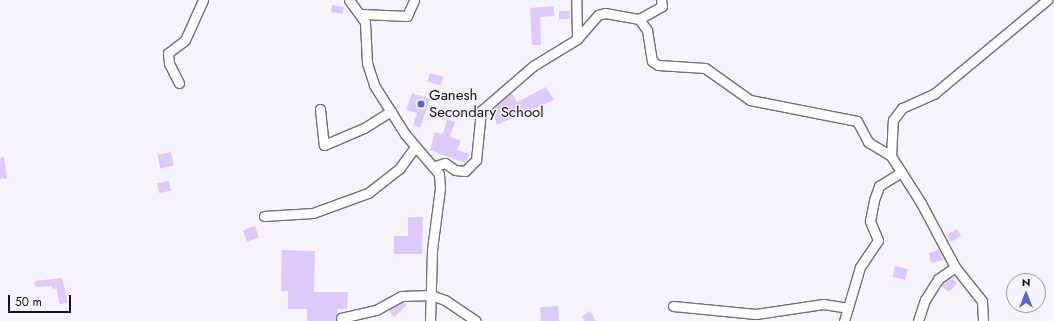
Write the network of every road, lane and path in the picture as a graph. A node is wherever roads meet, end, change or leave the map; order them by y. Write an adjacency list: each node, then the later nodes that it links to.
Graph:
1 (203, 0): 10 (street)
2 (350, 0): 7 (street)
3 (414, 0): 7 (street)
4 (576, 0): 9 (street)
5 (661, 0): 8 (street)
6 (1047, 0): 14 (street)
7 (362, 14): 12 (street)
8 (639, 19): 9 (street); 14 (street)
9 (577, 40): 15 (street)
10 (179, 83)
11 (320, 109): 12 (street)
12 (391, 111): 13 (street)
13 (415, 147): 15 (street); 17 (street)
14 (891, 156): 16 (street)
15 (435, 166): 19 (street)
16 (900, 172): 18 (street); 21 (street)
17 (264, 216)
18 (955, 267): 27 (street); 28 (street)
19 (431, 295): 22 (street); 24 (street); 25 (street)
20 (673, 306): 23 (street)
21 (848, 308): 23 (street); 26 (street)
22 (341, 318)
23 (755, 318)
24 (430, 321)
25 (476, 321)
26 (844, 321)
27 (918, 321)
28 (983, 321)

